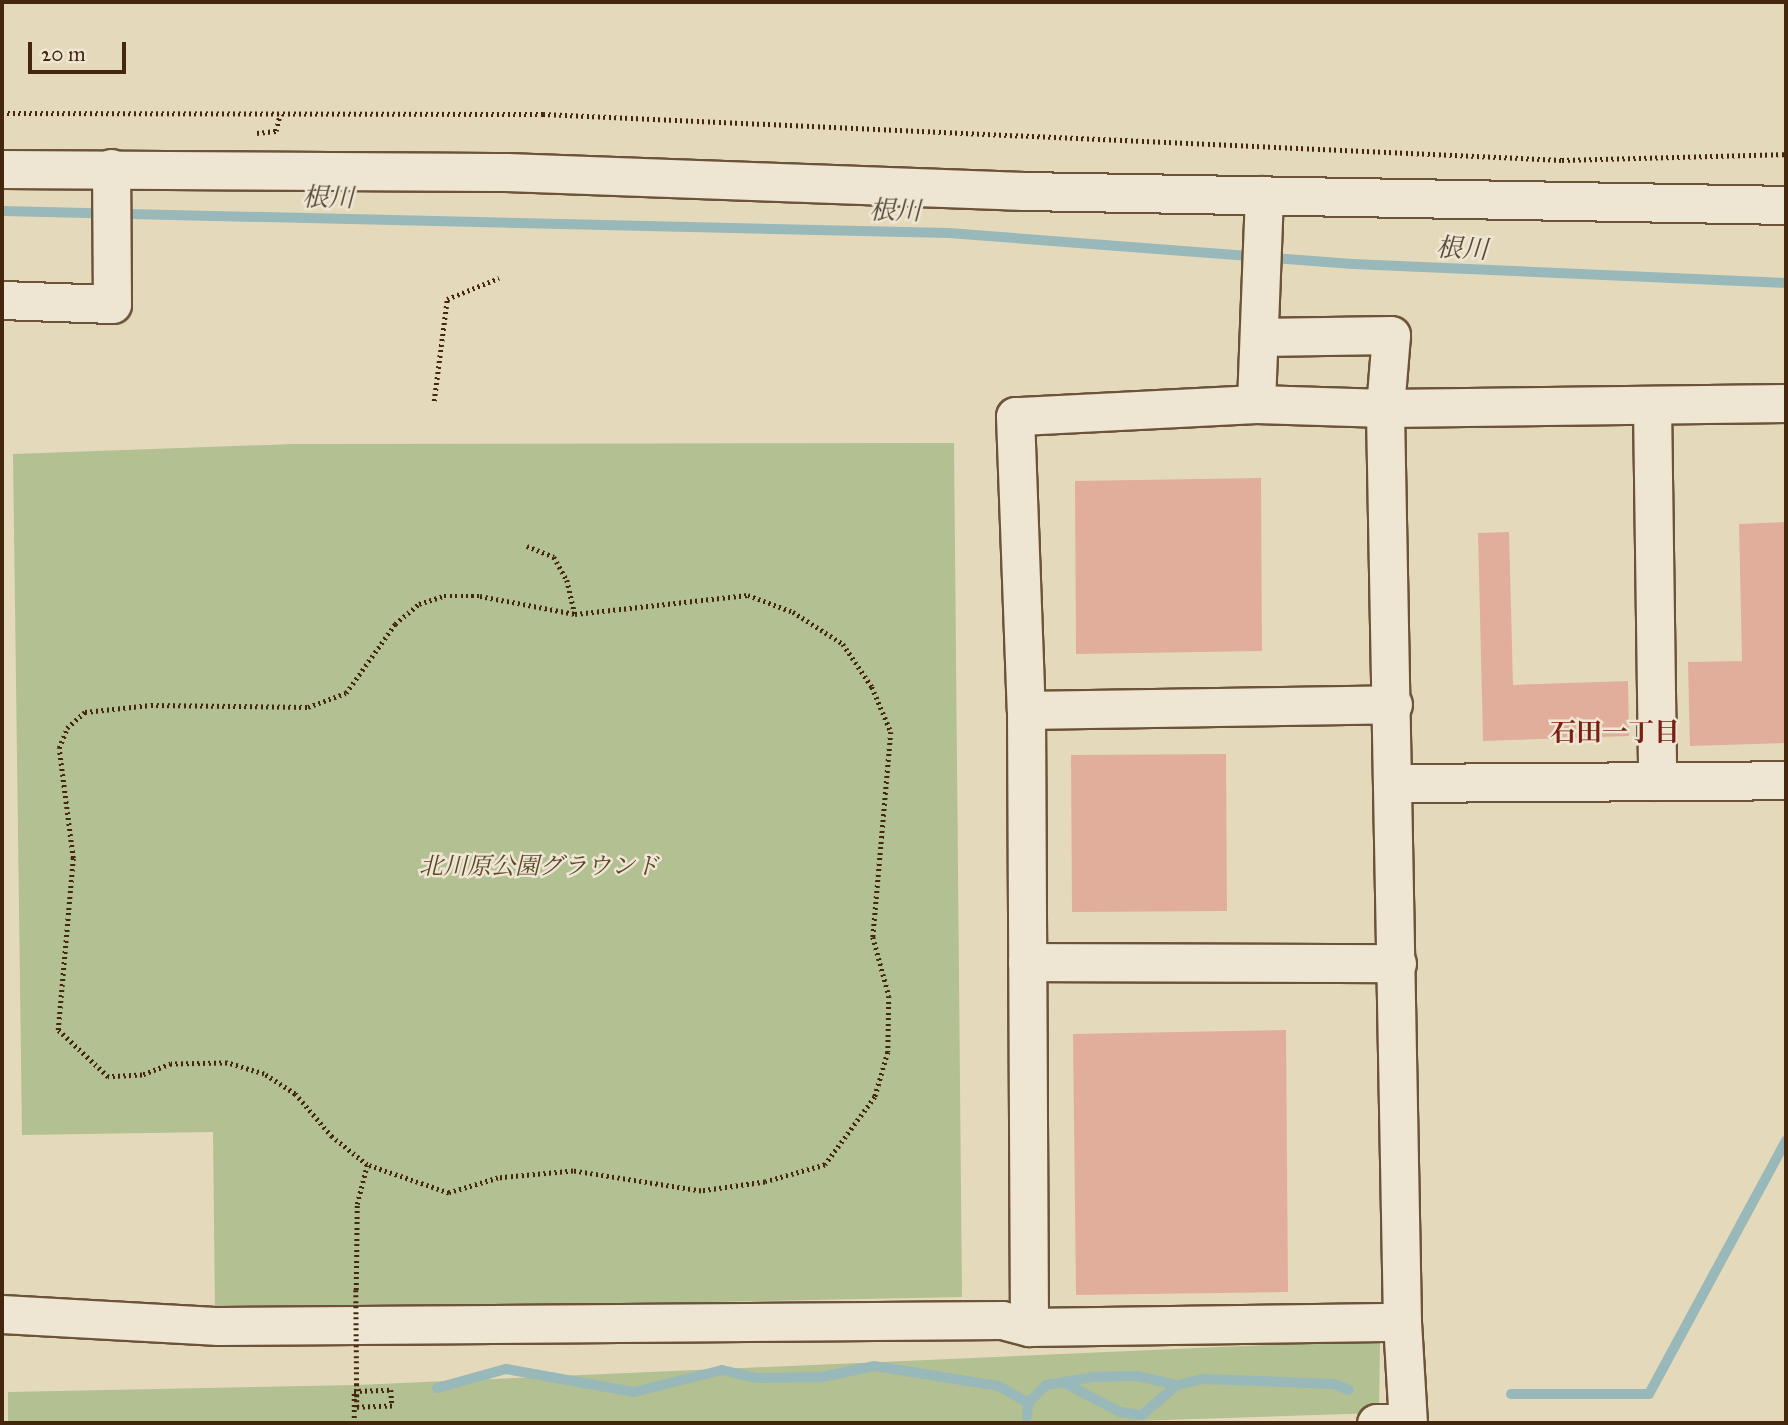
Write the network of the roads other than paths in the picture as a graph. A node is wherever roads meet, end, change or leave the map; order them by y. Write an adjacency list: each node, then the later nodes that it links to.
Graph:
1 (2, 169): 2 (street)
2 (112, 198): 4 (street); 5 (street)
3 (1786, 205): 4 (street)
4 (1263, 212): 6 (street)
5 (2, 300)
6 (1259, 337): 8 (street); 10 (street)
7 (1786, 403): 9 (street)
8 (1256, 404): 10 (street); 12 (street)
9 (1652, 405): 10 (street); 14 (street)
10 (1385, 408): 11 (street)
11 (1393, 704): 12 (street); 15 (street)
12 (1026, 710): 16 (street)
13 (1786, 780): 14 (street)
14 (1657, 781): 15 (street)
15 (1395, 783): 17 (street)
16 (1027, 962): 17 (street); 20 (street)
17 (1397, 963): 19 (street)
18 (2, 1314): 20 (street)
19 (1402, 1322): 20 (street); 22 (street)
20 (1029, 1327)
21 (1376, 1423): 22 (street)
22 (1406, 1423)

